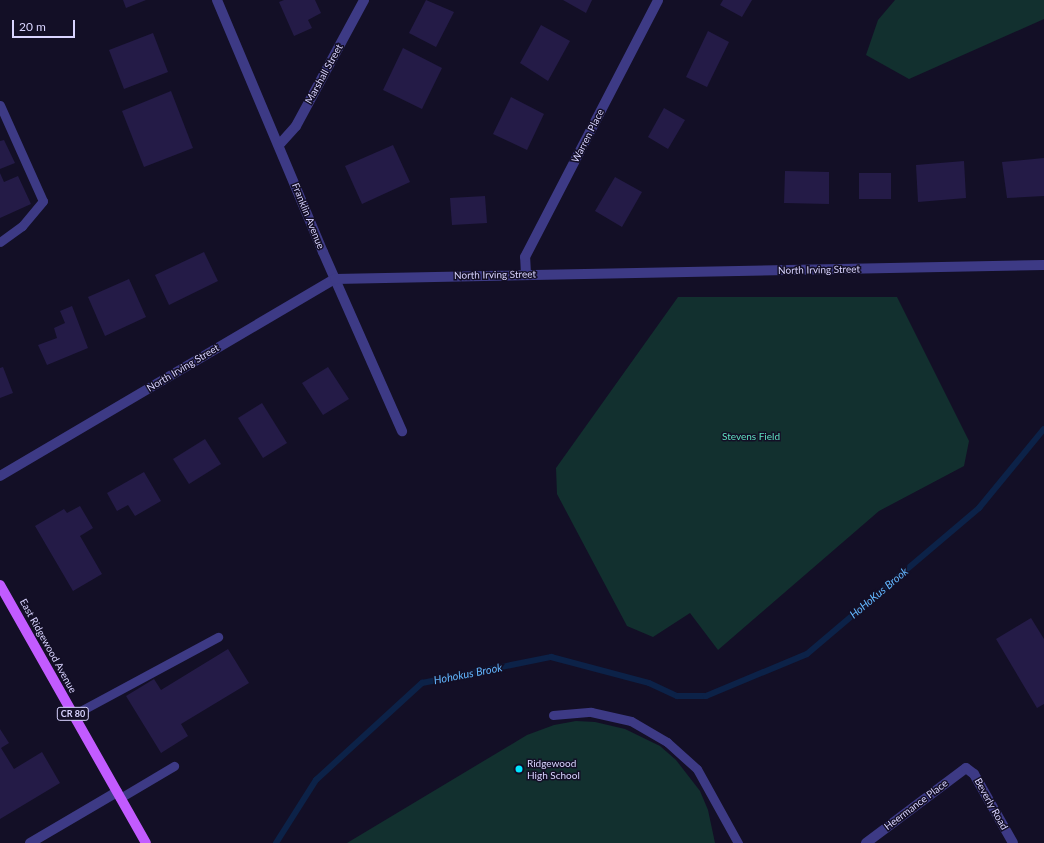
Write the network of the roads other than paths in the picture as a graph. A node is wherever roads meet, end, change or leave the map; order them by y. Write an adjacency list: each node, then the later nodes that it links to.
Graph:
1 (217, 0): 5 (street, Franklin Avenue)
2 (364, 0): 5 (street, Marshall Street)
3 (658, 0): 8 (street, Warren Place)
4 (0, 105): 6 (lane)
5 (279, 145): 9 (street, Franklin Avenue)
6 (0, 242)
7 (1044, 265): 8 (street, North Irving Street)
8 (526, 274): 9 (street, North Irving Street)
9 (335, 279): 10 (street, Franklin Avenue); 11 (street, North Irving Street)
10 (402, 431)
11 (0, 476)
12 (0, 585): 14 (main road, East Ridgewood Avenue / CR 80)
13 (218, 637): 14 (lane)
14 (73, 714): 18 (main road, East Ridgewood Avenue / CR 80)
15 (553, 715): 21 (lane)
16 (174, 766): 18 (lane)
17 (966, 768): 22 (street, Heermance Place); 23 (street, Beverly Road)
18 (118, 795): 19 (street); 20 (main road, East Ridgewood Avenue / CR 80)
19 (30, 843)
20 (146, 843)
21 (738, 843)
22 (866, 843)
23 (1013, 843)

